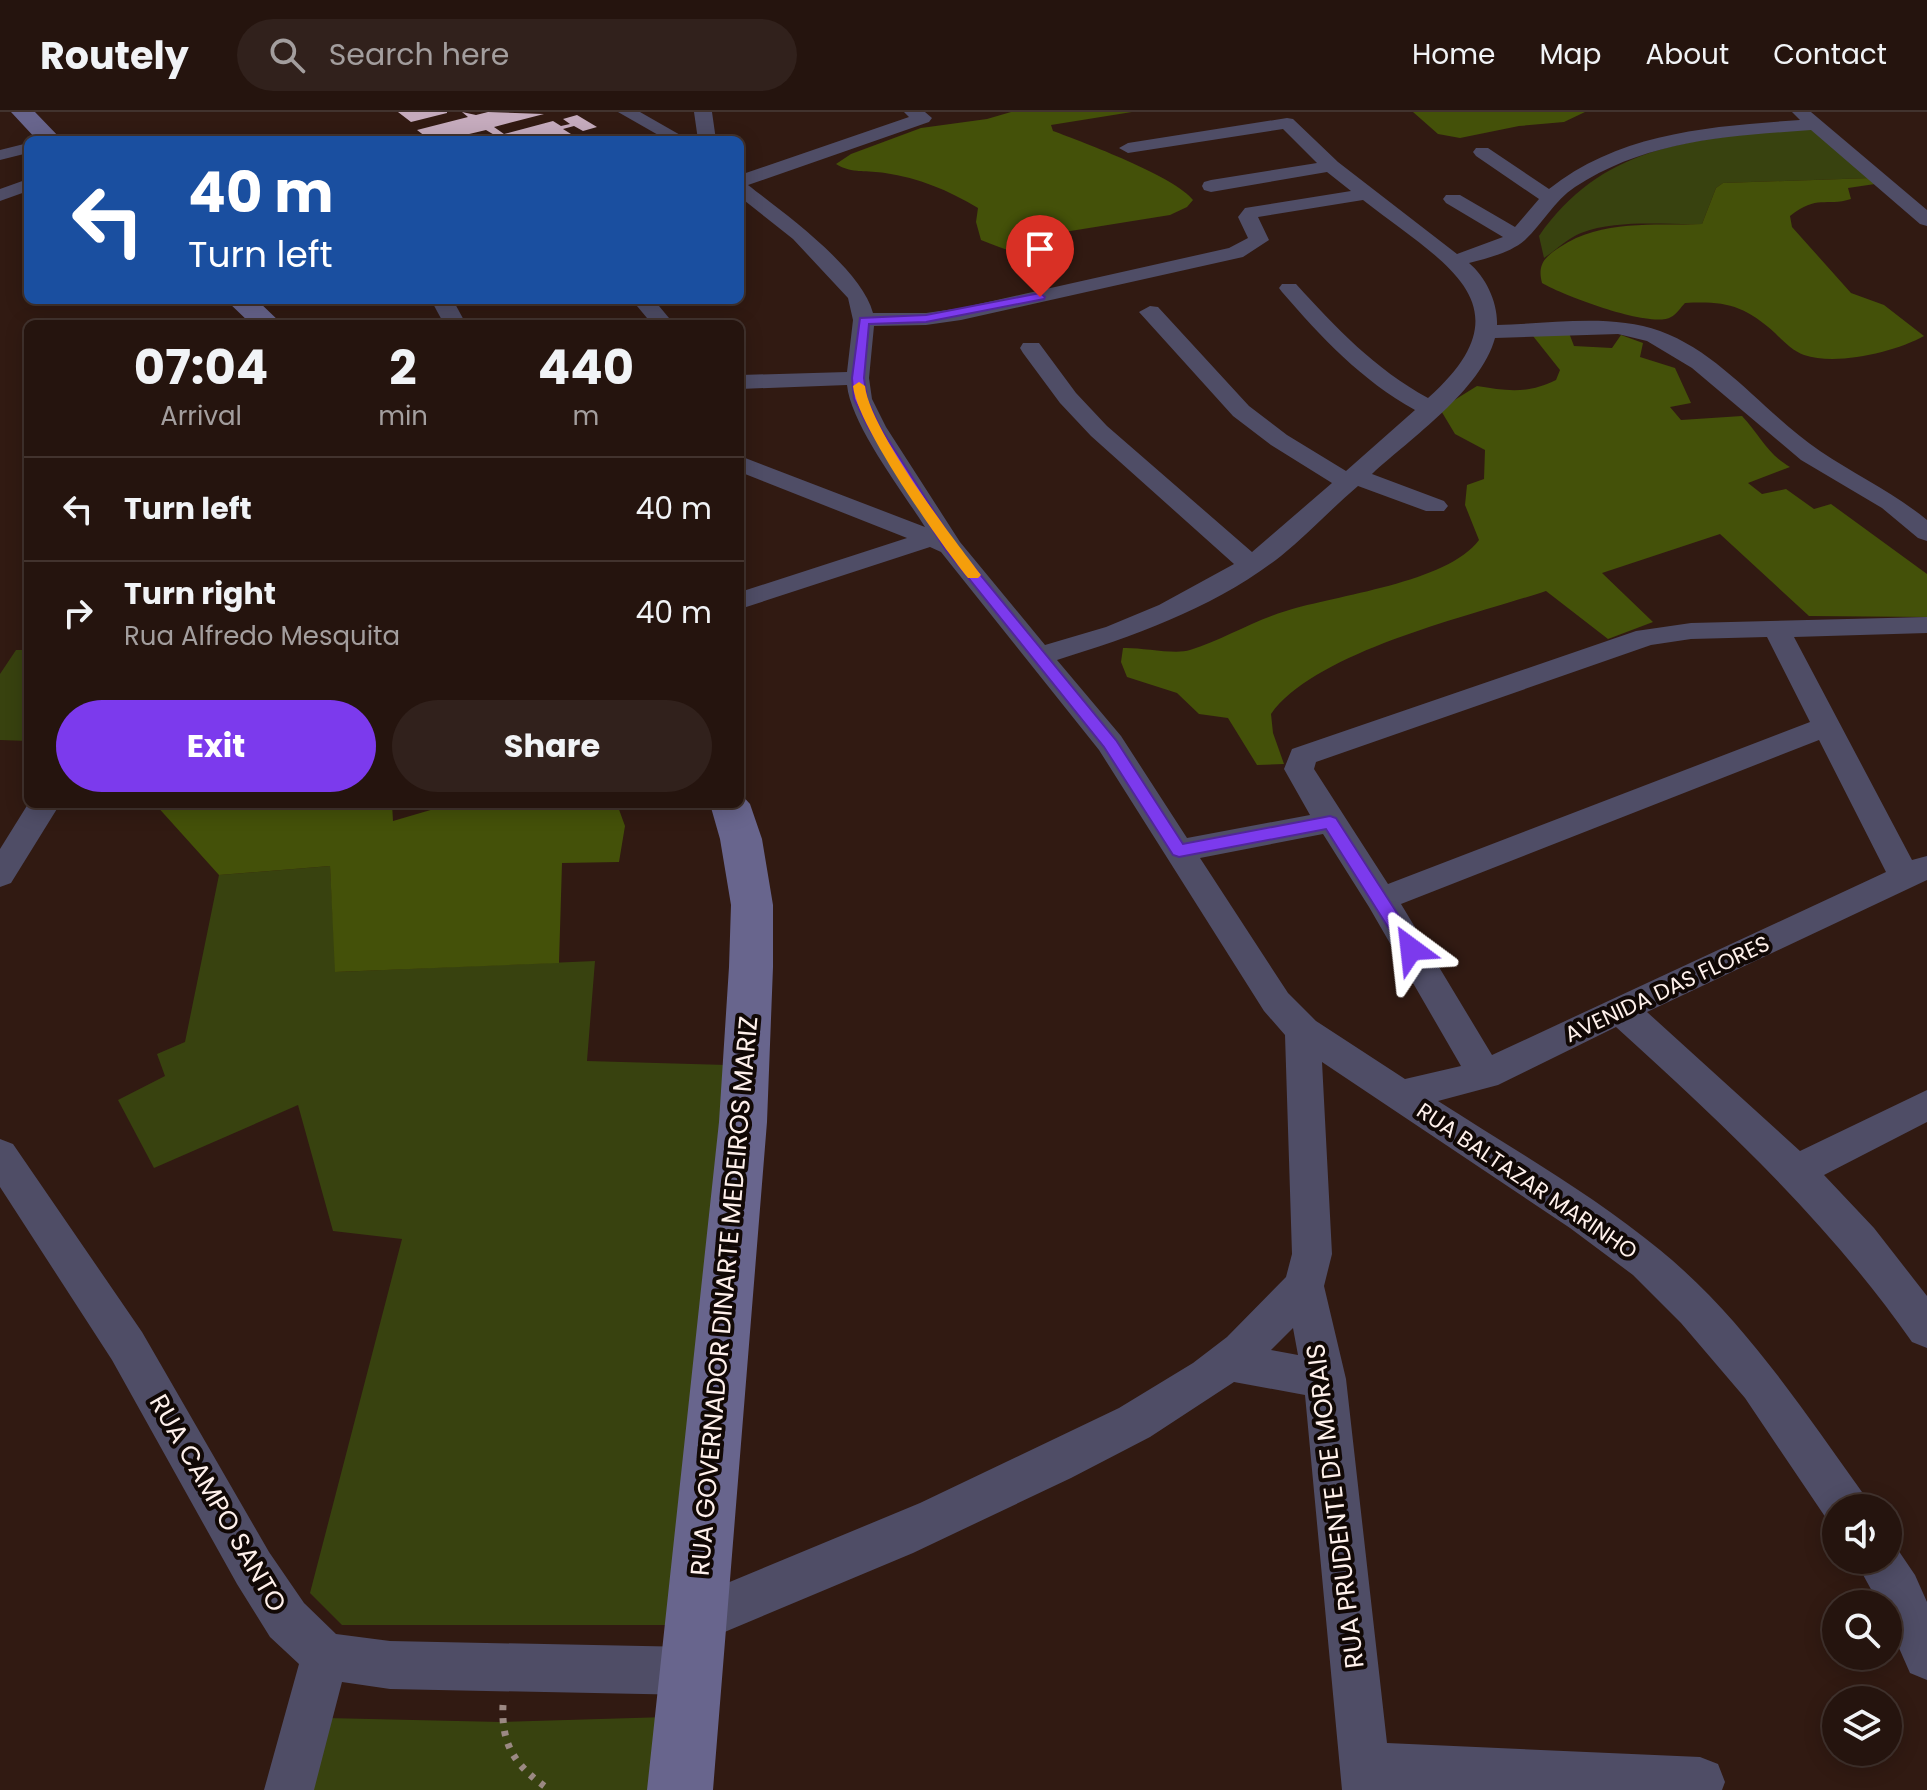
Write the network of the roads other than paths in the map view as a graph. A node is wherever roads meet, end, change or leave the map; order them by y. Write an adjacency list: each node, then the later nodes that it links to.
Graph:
1 (22, 112): 6 (main road)
2 (627, 112): 7 (street)
3 (703, 112): 8 (street)
4 (913, 112): 14 (street)
5 (1809, 116): 20 (street); 22 (street)
6 (46, 136)
7 (672, 136)
8 (706, 136)
9 (1128, 148): 13 (street)
10 (24, 149): 12 (street)
11 (1482, 152): 20 (street)
12 (0, 155)
13 (1331, 166): 16 (street); 18 (street)
14 (744, 180)
15 (24, 186): 19 (street)
16 (1211, 186)
17 (744, 191): 31 (street)
18 (1368, 194): 24 (street); 31 (street)
19 (0, 195)
20 (1550, 198): 23 (street)
21 (1453, 199): 23 (street)
22 (1927, 220)
23 (1517, 237): 24 (street)
24 (1455, 261): 32 (street)
25 (1289, 288): 36 (street)
26 (245, 304): 29 (main road)
27 (646, 304): 30 (street)
28 (1150, 312): 38 (street)
29 (263, 320)
30 (660, 320)
31 (864, 320): 34 (street)
32 (1487, 332): 36 (street); 40 (street)
33 (1031, 348): 42 (street)
34 (858, 378): 35 (street); 41 (street, RUA BALTAZAR MARINHO)
35 (744, 382)
36 (1430, 409): 38 (street)
37 (744, 464): 41 (street)
38 (1352, 480): 39 (street); 42 (street)
39 (1435, 506)
40 (1927, 533)
41 (940, 543): 43 (street); 46 (street, RUA BALTAZAR MARINHO)
42 (1251, 565): 46 (street)
43 (744, 600)
44 (1927, 625): 45 (street)
45 (1777, 630): 47 (street); 50 (street)
46 (1039, 656): 51 (street, RUA BALTAZAR MARINHO)
47 (1826, 727): 52 (street); 54 (street)
48 (42, 808): 53 (street)
49 (731, 808): 68 (main road, RUA GOVERNADOR DINARTE MEDEIROS MARIZ)
50 (1330, 822): 51 (street); 54 (street)
51 (1179, 851): 56 (street, RUA BALTAZAR MARINHO)
52 (1916, 872): 55 (street, AVENIDA DAS FLORES)
53 (0, 875)
54 (1381, 899): 57 (street)
55 (1620, 1009): 57 (street, AVENIDA DAS FLORES); 61 (street)
56 (1303, 1031): 58 (street, RUA BALTAZAR MARINHO); 62 (street, RUA PRUDENTE DE MORAIS)
57 (1485, 1075): 58 (street, AVENIDA DAS FLORES)
58 (1401, 1095): 66 (street, RUA BALTAZAR MARINHO)
59 (1927, 1105): 61 (street)
60 (0, 1155): 69 (street, RUA CAMPO SANTO)
61 (1798, 1170): 63 (street)
62 (1304, 1286): 64 (street); 65 (street, RUA PRUDENTE DE MORAIS)
63 (1927, 1329)
64 (1230, 1362): 65 (street); 68 (street)
65 (1325, 1379): 71 (street, RUA PRUDENTE DE MORAIS)
66 (1836, 1494)
67 (1887, 1574): 70 (street)
68 (694, 1645): 69 (street); 74 (main road, RUA GOVERNADOR DINARTE MEDEIROS MARIZ)
69 (325, 1656): 73 (street)
70 (1927, 1656)
71 (1366, 1778): 72 (street)
72 (1700, 1782)
73 (289, 1790)
74 (680, 1790)

